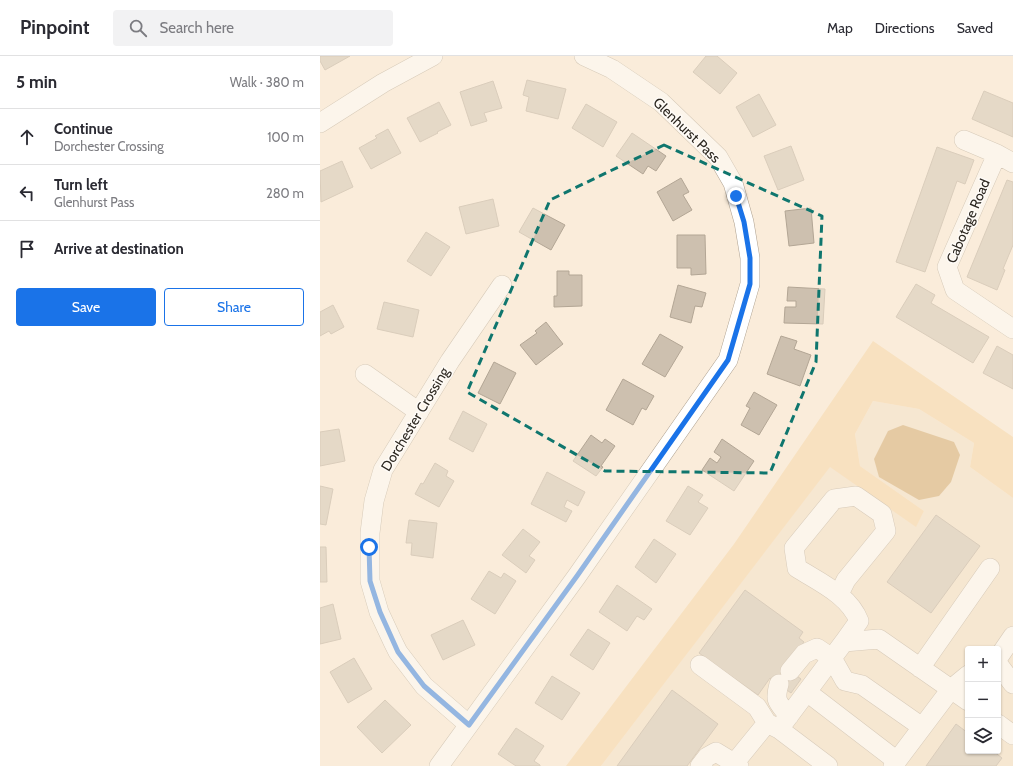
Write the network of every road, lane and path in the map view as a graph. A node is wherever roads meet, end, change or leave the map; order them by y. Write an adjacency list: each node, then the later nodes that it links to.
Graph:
1 (433, 56): 3 (street)
2 (584, 56): 26 (street, Glenhurst Pass)
3 (320, 123)
4 (964, 140): 5 (street)
5 (997, 154): 6 (street); 8 (street, Cabotage Road)
6 (1013, 163)
7 (502, 285): 10 (street, Dorchester Crossing)
8 (1013, 329)
9 (365, 374): 10 (street)
10 (419, 412): 26 (street, Dorchester Crossing)
11 (990, 568): 18 (street)
12 (839, 594): 12 (street); 14 (street)
13 (1013, 636): 15 (street)
14 (844, 642): 16 (street); 18 (street)
15 (1001, 654)
16 (832, 658): 23 (street); 25 (street); 28 (street)
17 (700, 665): 25 (street)
18 (920, 668): 22 (street)
19 (1001, 668): 21 (street)
20 (965, 677): 22 (street)
21 (1013, 684)
22 (951, 689): 24 (street); 28 (street)
23 (807, 692): 25 (street); 30 (street)
24 (965, 700)
25 (778, 723): 31 (street); 34 (street)
26 (469, 725): 32 (street, Glenhurst Pass)
27 (1001, 726): 29 (street)
28 (922, 727): 30 (street)
29 (1013, 735)
30 (895, 764)
31 (735, 765): 33 (street)
32 (439, 766)
33 (700, 766)
34 (828, 766)

